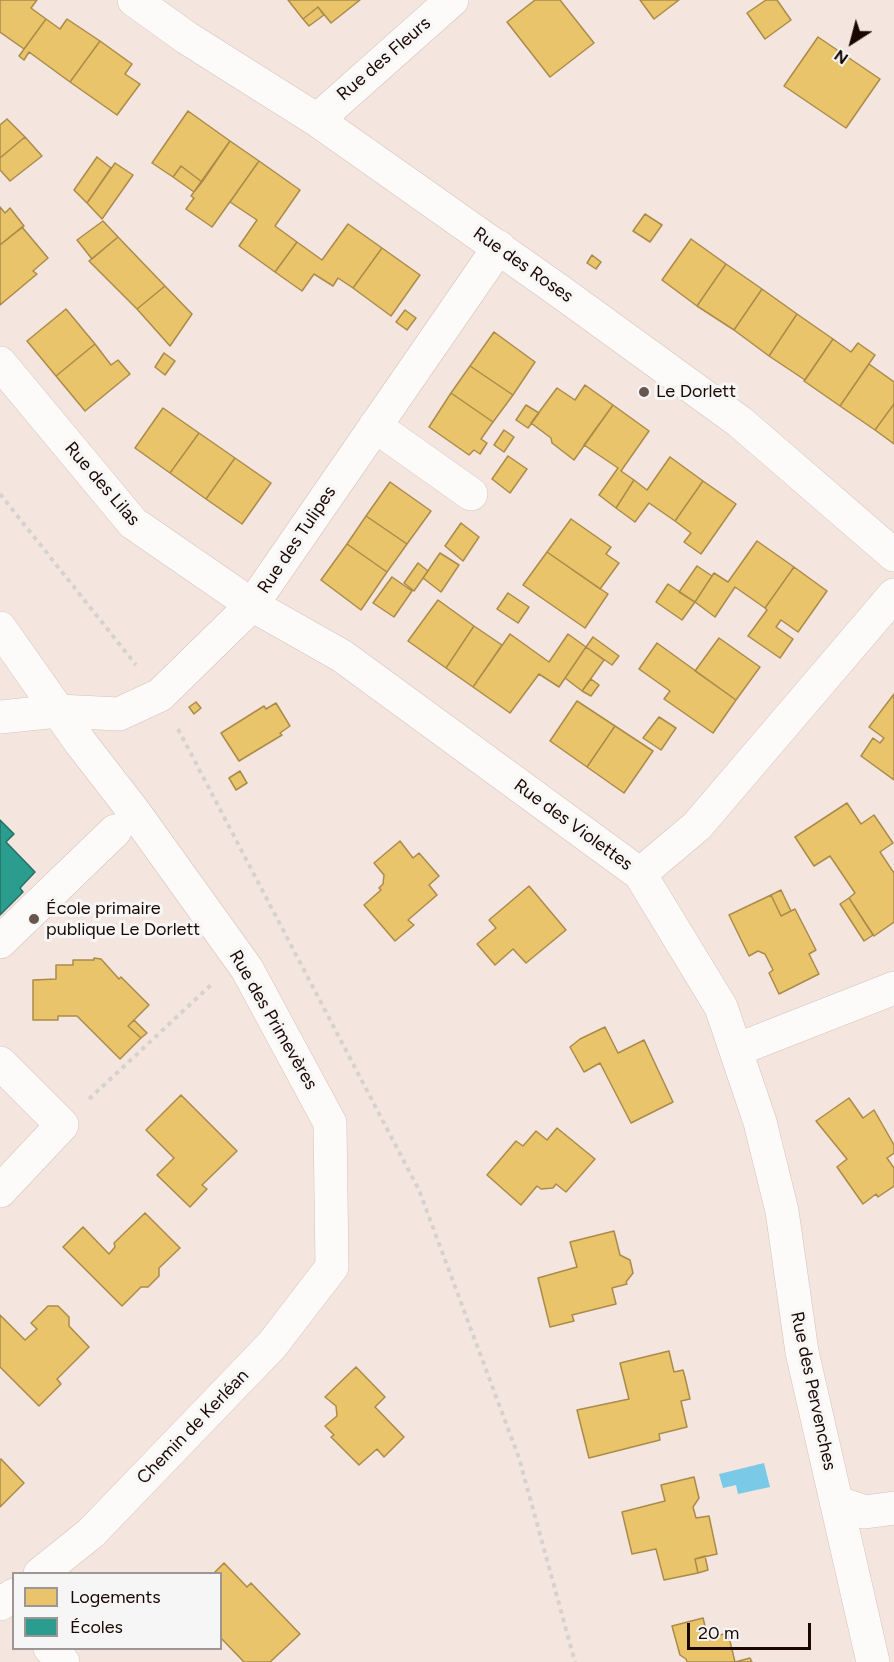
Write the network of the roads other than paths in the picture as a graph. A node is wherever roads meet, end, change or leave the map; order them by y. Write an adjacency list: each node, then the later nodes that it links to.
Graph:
1 (134, 0): 3 (street, Rue des Roses)
2 (452, 0): 3 (street, Rue des Fleurs)
3 (317, 120): 4 (street, Rue des Roses)
4 (499, 248): 6 (street, Rue des Tulipes); 8 (street, Rue des Roses)
5 (0, 363): 10 (street, Rue des Lilas)
6 (375, 426): 7 (street); 10 (street, Rue des Tulipes)
7 (471, 494)
8 (894, 555)
9 (894, 596): 15 (street, Rue des Violettes)
10 (252, 605): 12 (street, Rue des Tulipes); 15 (street, Rue des Violettes)
11 (0, 628): 12 (street, Rue des Primevères)
12 (58, 711): 13 (street, Rue des Tulipes); 21 (street, Rue des Primevères)
13 (0, 717)
14 (115, 831): 16 (street)
15 (640, 874): 18 (street, Rue des Pervenches)
16 (0, 942)
17 (894, 988): 18 (street)
18 (736, 1050): 22 (street, Rue des Pervenches)
19 (0, 1063): 20 (street)
20 (0, 1191)
21 (332, 1267): 24 (street, Chemin de Kerléan)
22 (838, 1503): 23 (street); 27 (street, Rue des Pervenches)
23 (894, 1508)
24 (42, 1572)
25 (52, 1650): 26 (street)
26 (63, 1662)
27 (873, 1662)

